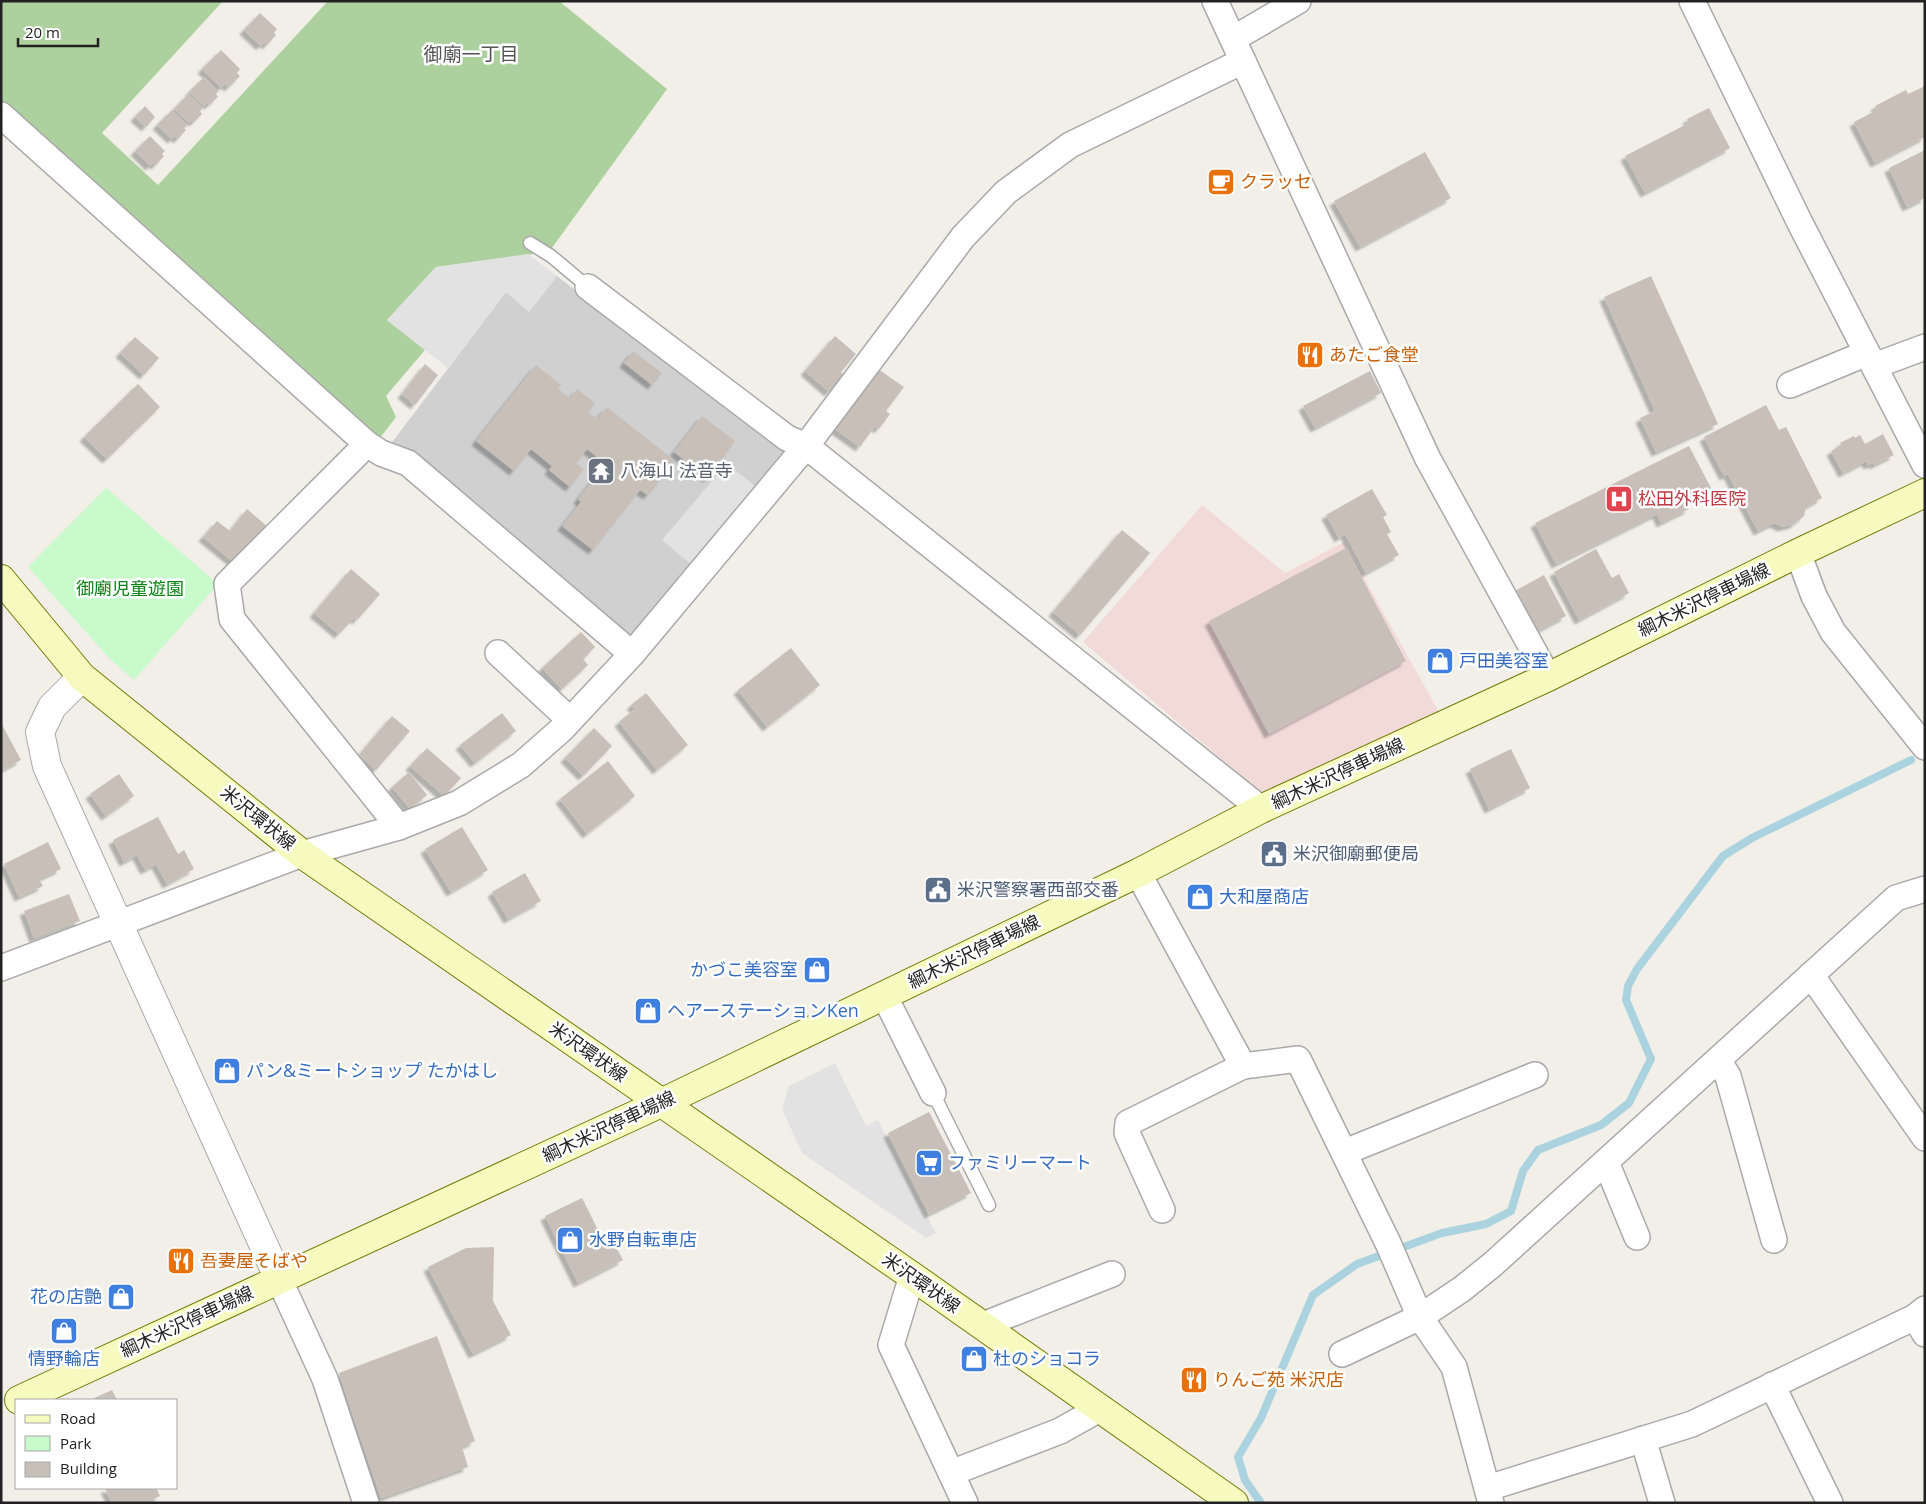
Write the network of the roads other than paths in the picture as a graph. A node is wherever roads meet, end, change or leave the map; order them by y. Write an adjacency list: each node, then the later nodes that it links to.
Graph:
1 (1216, 1): 4 (street)
2 (1298, 1): 4 (street)
3 (1692, 1): 9 (street)
4 (1238, 50): 12 (street); 20 (street)
5 (1, 115): 11 (street)
6 (530, 244): 7 (lane)
7 (588, 287): 12 (street)
8 (1925, 347): 9 (street)
9 (1870, 360): 10 (street); 13 (street)
10 (1790, 385)
11 (367, 444): 18 (street); 24 (street)
12 (806, 446): 18 (street); 23 (street)
13 (1925, 465)
14 (1925, 494): 15 (main road, 綱木米沢停車場線)
15 (1798, 553): 20 (main road, 綱木米沢停車場線); 22 (street)
16 (1, 579): 19 (main road, 米沢環状線)
17 (498, 653): 21 (street)
18 (632, 654): 21 (street)
19 (82, 677): 25 (main road, 米沢環状線); 28 (street)
20 (1548, 677): 23 (main road, 綱木米沢停車場線)
21 (570, 720): 24 (street)
22 (1925, 747)
23 (1261, 809): 26 (main road, 綱木米沢停車場線)
24 (399, 827): 25 (street)
25 (302, 854): 28 (street); 36 (main road, 米沢環状線)
26 (1138, 872): 31 (main road, 綱木米沢停車場線); 33 (street)
27 (1925, 889): 30 (street)
28 (117, 923): 29 (street); 46 (street)
29 (1, 968)
30 (1811, 975): 32 (street); 37 (street)
31 (884, 995): 35 (street); 36 (main road, 綱木米沢停車場線)
32 (1718, 1060): 39 (street); 43 (street)
33 (1244, 1066): 38 (street); 41 (street)
34 (1535, 1074): 38 (street)
35 (933, 1093): 40 (lane)
36 (661, 1103): 45 (main road, 米沢環状線); 46 (main road, 綱木米沢停車場線)
37 (1925, 1138)
38 (1345, 1152): 47 (street)
39 (1606, 1162): 42 (street); 47 (street)
40 (989, 1205)
41 (1162, 1210)
42 (1637, 1237)
43 (1774, 1240)
44 (1112, 1274): 49 (street)
45 (912, 1276): 49 (main road, 米沢環状線); 57 (street)
46 (280, 1278): 52 (main road, 綱木米沢停車場線); 59 (street)
47 (1420, 1317): 50 (street); 58 (street)
48 (1922, 1320): 51 (street)
49 (983, 1326): 55 (main road, 米沢環状線)
50 (1342, 1354)
51 (1772, 1385): 56 (street); 63 (street)
52 (22, 1399)
53 (15, 1402): 54 (main road, 綱木米沢停車場線)
54 (1, 1408)
55 (1101, 1408): 57 (street); 61 (main road, 米沢環状線)
56 (1644, 1439): 58 (street); 62 (street)
57 (951, 1473): 60 (street)
58 (1490, 1495)
59 (366, 1503)
60 (965, 1503)
61 (1234, 1503)
62 (1662, 1503)
63 (1830, 1503)

